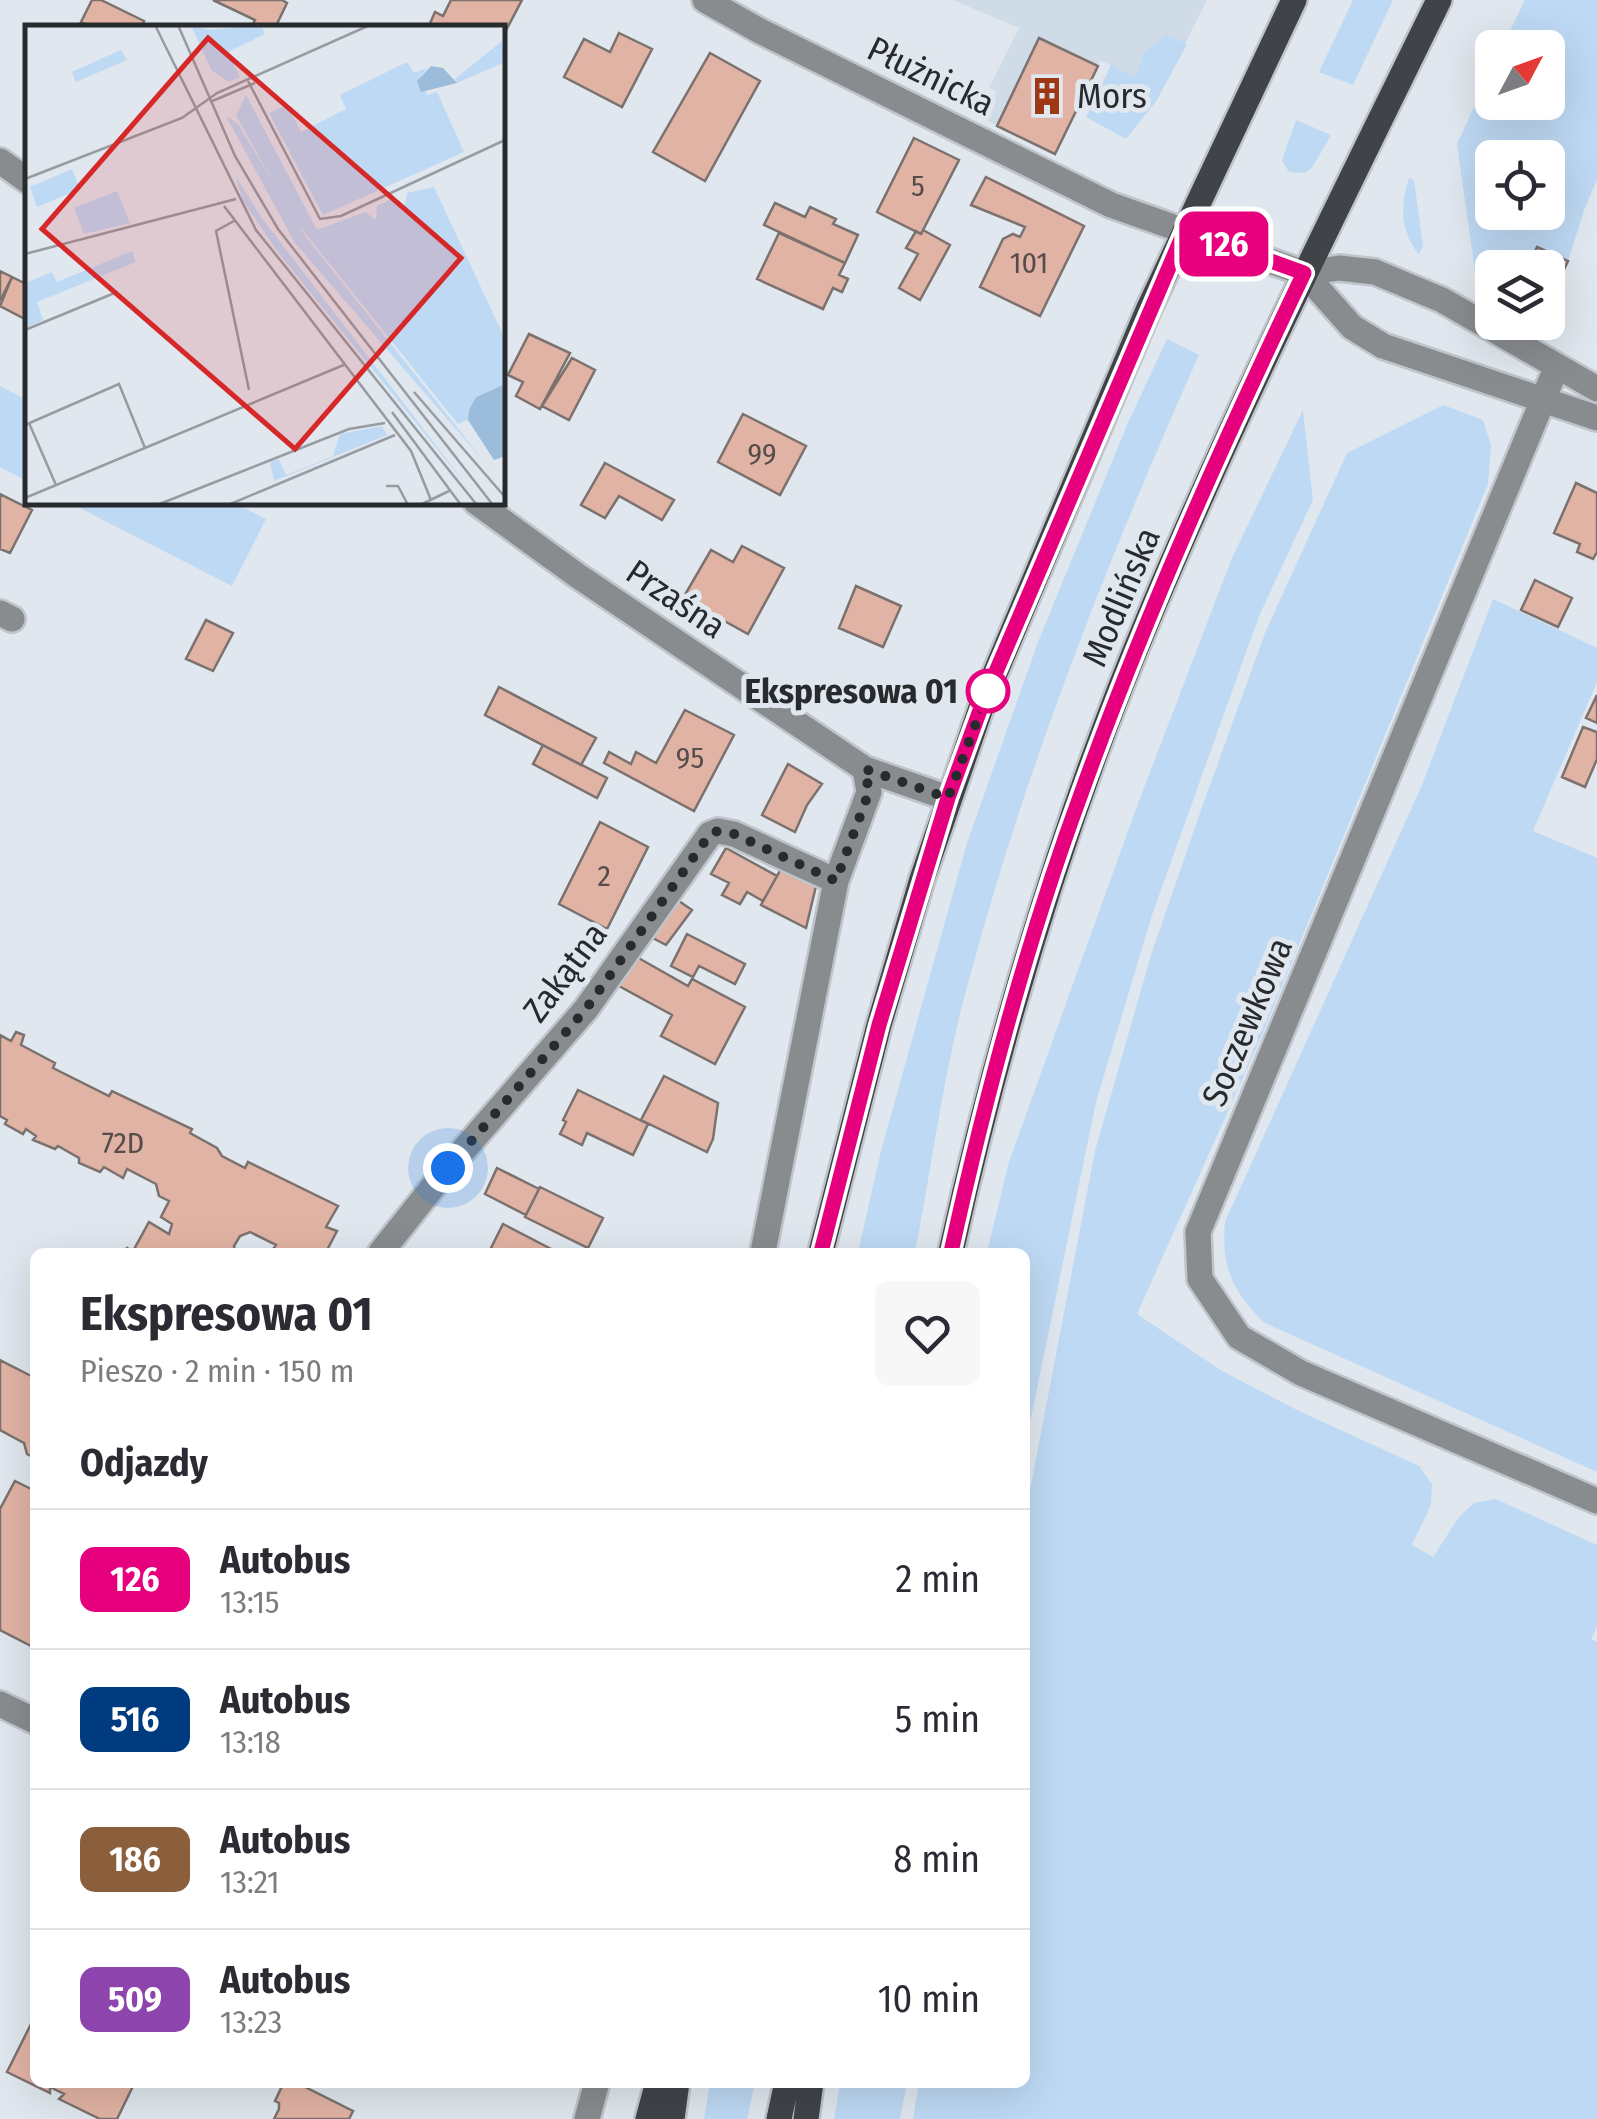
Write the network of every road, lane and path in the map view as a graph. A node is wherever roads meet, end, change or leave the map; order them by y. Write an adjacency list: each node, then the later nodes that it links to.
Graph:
1 (704, 0): 6 (street, Płużnicka)
2 (1294, 0): 6 (main road)
3 (1439, 0): 7 (main road, Modlińska)
4 (0, 162): 5 (street)
5 (25, 179)
6 (1185, 230): 7 (street, Płużnicka); 14 (main road)
7 (1304, 273): 8 (street); 10 (street); 19 (main road, Modlińska)
8 (1557, 366): 9 (street); 10 (street, Soczewkowa)
9 (1597, 389)
10 (1542, 401): 11 (street); 20 (street, Soczewkowa)
11 (1597, 418)
12 (480, 505): 13 (street, Przaśna)
13 (865, 769): 14 (street, Przaśna); 15 (street)
14 (948, 798): 18 (main road)
15 (836, 881): 16 (street, Zakątna); 17 (street)
16 (384, 1248)
17 (764, 1248)
18 (822, 1248)
19 (952, 1248)
20 (1597, 1502)
21 (0, 1704): 22 (street)
22 (30, 1719)
23 (595, 2088): 28 (street)
24 (656, 2088): 29 (main road)
25 (675, 2088): 30 (main road)
26 (786, 2088): 31 (main road)
27 (810, 2088): 32 (main road)
28 (587, 2119)
29 (648, 2119)
30 (672, 2119)
31 (779, 2119)
32 (806, 2119)

